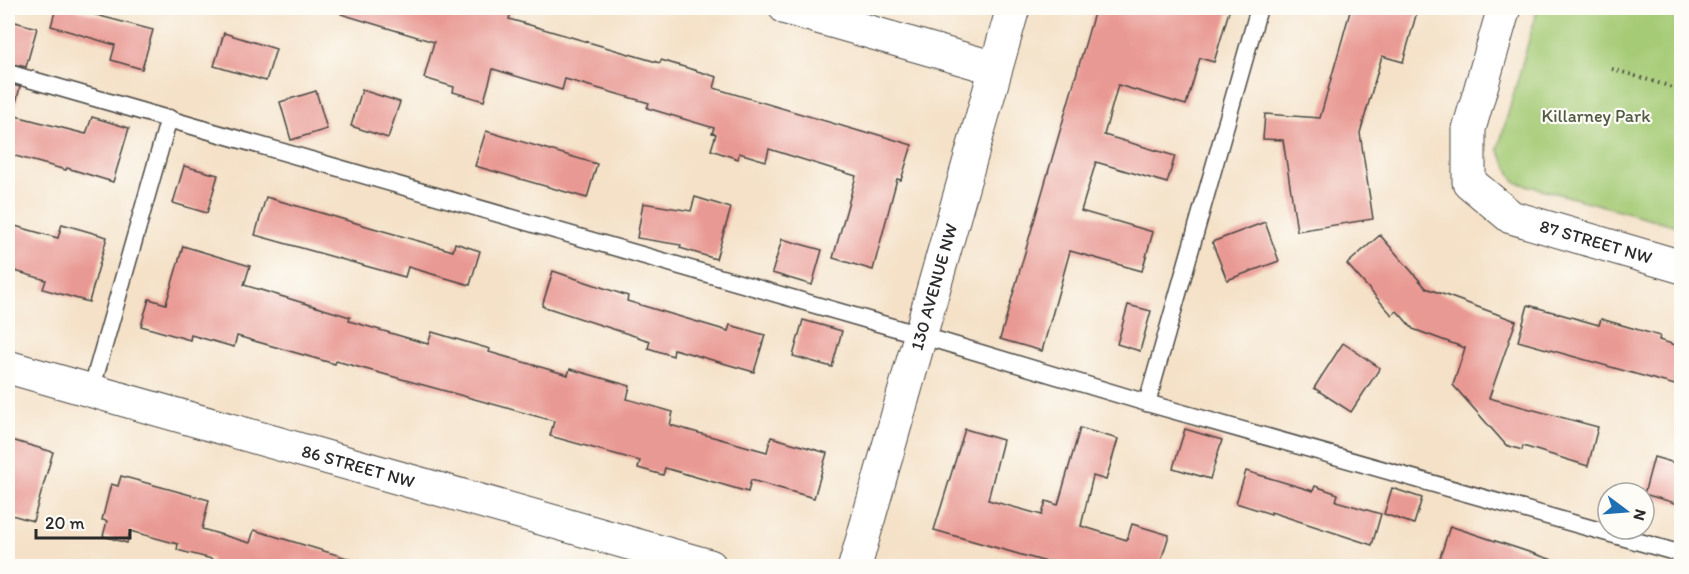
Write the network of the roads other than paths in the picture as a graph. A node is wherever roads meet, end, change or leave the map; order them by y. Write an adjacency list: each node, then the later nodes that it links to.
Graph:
1 (786, 8): 5 (street)
2 (1013, 8): 5 (street, 130 AVENUE NW)
3 (1259, 8): 12 (lane)
4 (1504, 8): 8 (street, 87 STREET NW)
5 (995, 68): 9 (street, 130 AVENUE NW)
6 (8, 73): 7 (lane)
7 (169, 118): 9 (lane); 11 (lane)
8 (1682, 267)
9 (920, 335): 12 (lane); 15 (street, 130 AVENUE NW)
10 (8, 367): 11 (street, 86 STREET NW)
11 (91, 391): 14 (street, 86 STREET NW)
12 (1147, 403): 13 (lane)
13 (1682, 554)
14 (710, 567)
15 (855, 567)

